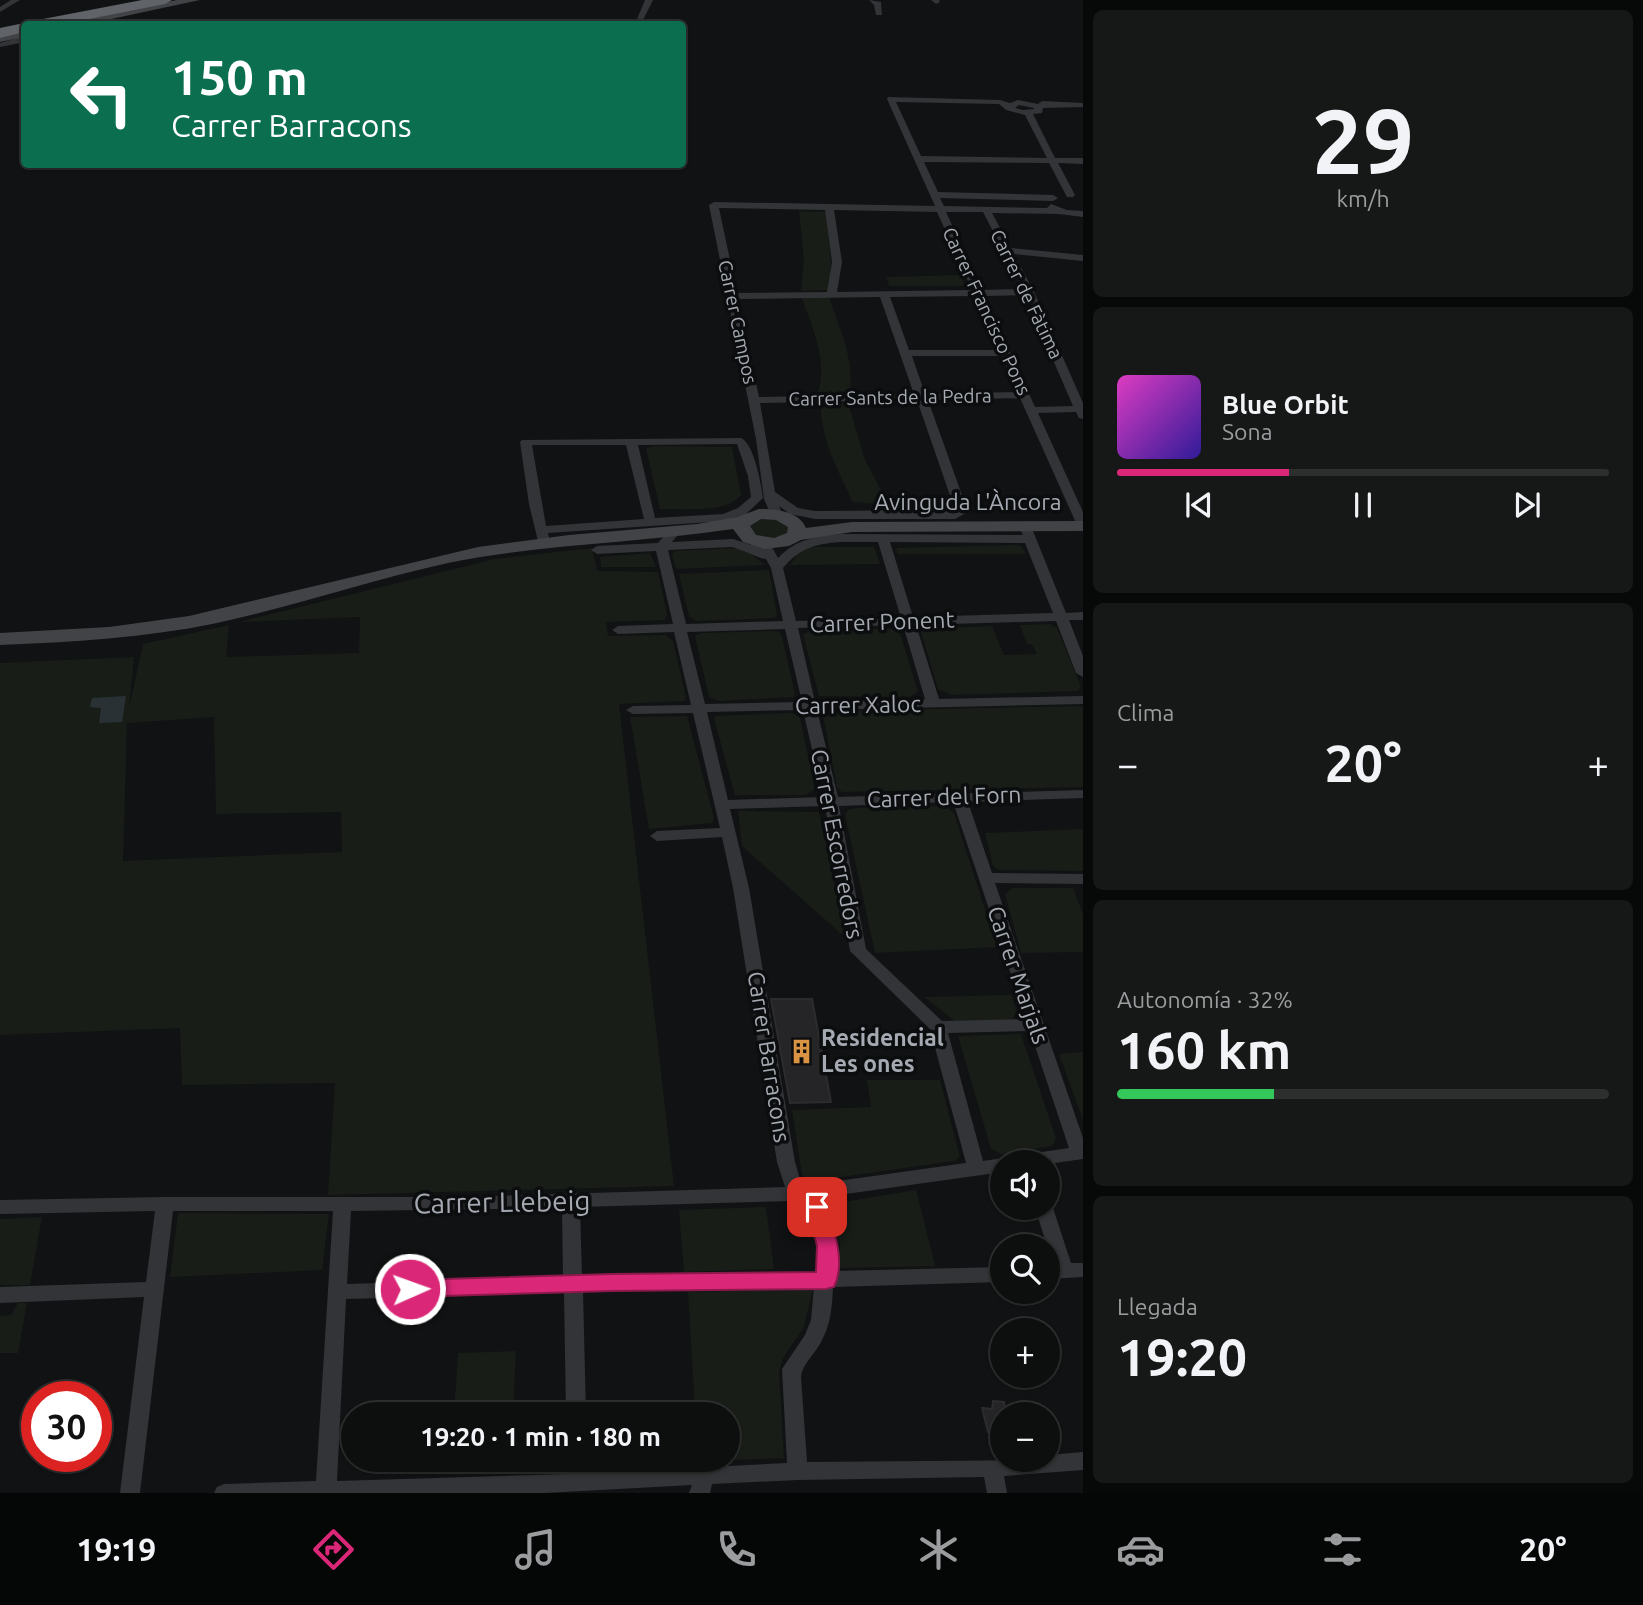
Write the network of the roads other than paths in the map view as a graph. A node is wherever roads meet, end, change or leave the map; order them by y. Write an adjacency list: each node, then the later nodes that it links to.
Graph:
1 (16, 0): 6 (street)
2 (165, 0): 8 (highway)
3 (194, 0): 9 (street)
4 (649, 0): 10 (street)
5 (873, 0): 7 (street)
6 (0, 10)
7 (878, 13)
8 (58, 21)
9 (88, 21)
10 (639, 21)
11 (21, 29): 12 (highway)
12 (0, 33)
13 (21, 35): 15 (street)
14 (21, 37): 16 (street)
15 (0, 39)
16 (0, 45)
17 (1026, 102): 18 (street); 20 (street); 21 (street)
18 (1052, 104): 19 (street); 21 (street)
19 (1083, 105)
20 (1009, 106): 22 (street); 23 (street, Carrer Francisco Pons)
21 (1038, 106): 22 (street)
22 (1028, 113): 24 (street)
23 (918, 159): 24 (street); 26 (street, Carrer Francisco Pons)
24 (1051, 159): 25 (street); 27 (street)
25 (1083, 161)
26 (933, 195): 29 (street); 31 (street, Carrer Francisco Pons)
27 (1070, 195): 28 (street); 29 (street)
28 (1083, 196)
29 (1053, 198): 33 (street)
30 (829, 207): 31 (street); 40 (street); 41 (street, Carrer Campos)
31 (940, 209): 32 (street); 37 (street, Carrer Francisco Pons)
32 (986, 210): 33 (street); 35 (street, Carrer de Fàtima)
33 (1059, 211): 34 (street)
34 (1082, 217)
35 (1008, 251): 36 (street); 38 (street, Carrer de Fàtima)
36 (1083, 258)
37 (979, 291): 38 (street); 39 (street); 42 (street, Carrer Francisco Pons)
38 (1029, 292): 48 (street, Carrer de Fàtima)
39 (884, 293): 40 (street); 43 (street)
40 (832, 294): 41 (street)
41 (732, 296): 46 (street, Carrer Campos)
42 (1007, 353): 43 (street); 44 (street, Carrer Francisco Pons)
43 (906, 354): 45 (street)
44 (1026, 395): 45 (street, Carrer Sants de la Pedra); 47 (street, Carrer Francisco Pons)
45 (922, 396): 46 (street, Carrer Sants de la Pedra); 53 (street)
46 (754, 400): 49 (street, Carrer Campos)
47 (1033, 410): 48 (street); 54 (street, Carrer Francisco Pons)
48 (1082, 413)
49 (762, 439): 51 (street); 53 (street, Carrer Campos)
50 (631, 441): 51 (street); 52 (street); 57 (street)
51 (754, 476): 53 (street)
52 (650, 521): 53 (street); 57 (street)
53 (768, 522): 55 (street, Avinguda L'Àncora); 56 (street, Avinguda L'Àncora); 61 (street); 61 (street, Carrer Escorredors)
54 (1083, 525): 56 (street, Avinguda L'Àncora)
55 (683, 530): 57 (street, Avinguda L'Àncora); 59 (street)
56 (1027, 532): 58 (street); 63 (street)
57 (542, 535): 68 (street, Avinguda L'Àncora)
58 (883, 539): 61 (street); 64 (street)
59 (661, 547): 60 (street); 61 (street); 66 (street, Carrer Barracons)
60 (597, 550)
61 (777, 568): 65 (street, Carrer Escorredors)
62 (1083, 616): 63 (street, Carrer Ponent)
63 (1062, 617): 64 (street, Carrer Ponent); 69 (street)
64 (909, 621): 65 (street, Carrer Ponent); 71 (street)
65 (791, 624): 66 (street, Carrer Ponent); 72 (street, Carrer Escorredors)
66 (681, 627): 67 (street); 73 (street, Carrer Barracons)
67 (618, 630)
68 (0, 639)
69 (1083, 673)
70 (1083, 700): 71 (street, Carrer Xaloc)
71 (933, 703): 72 (street, Carrer Xaloc)
72 (809, 705): 73 (street, Carrer Xaloc); 77 (street, Carrer Escorredors)
73 (699, 709): 74 (street, Carrer Xaloc); 78 (street, Carrer Barracons)
74 (633, 710)
75 (1083, 794): 76 (street, Carrer del Forn)
76 (959, 798): 77 (street, Carrer del Forn); 81 (street, Carrer Marjals)
77 (831, 801): 78 (street, Carrer del Forn); 84 (street, Carrer Escorredors)
78 (722, 805): 79 (street, Carrer Barracons)
79 (728, 832): 80 (street); 89 (street, Carrer Barracons)
80 (657, 836)
81 (985, 878): 82 (street); 83 (street, Carrer Marjals)
82 (1083, 879)
83 (1035, 1026): 84 (street); 85 (street, Carrer Marjals)
84 (938, 1027): 88 (street)
85 (1081, 1152): 86 (street)
86 (1060, 1156)
87 (990, 1167): 88 (street, Carrer Llebeig)
88 (976, 1169): 89 (street, Carrer Llebeig)
89 (796, 1194): 90 (street, Carrer Llebeig); 97 (street, Carrer Barracons)
90 (571, 1201): 92 (street, Carrer Llebeig); 98 (street)
91 (165, 1204): 92 (street, Carrer Llebeig); 93 (street, Carrer Llebeig); 99 (street)
92 (342, 1205): 100 (street)
93 (0, 1207)
94 (1048, 1220): 95 (street)
95 (1065, 1271)
96 (990, 1274): 97 (street)
97 (826, 1280): 98 (street); 106 (street, Carrer Barracons)
98 (573, 1283): 100 (street); 102 (street)
99 (154, 1289): 101 (street); 112 (street)
100 (337, 1292): 111 (street)
101 (0, 1295)
102 (576, 1402)
103 (1083, 1461): 104 (street)
104 (1060, 1463)
105 (990, 1468): 106 (street)
106 (798, 1471): 110 (street)
107 (577, 1472): 109 (street)
108 (993, 1472): 114 (street)
109 (577, 1482): 110 (street); 111 (street)
110 (700, 1485)
111 (326, 1491): 113 (street)
112 (130, 1493)
113 (224, 1493)
114 (997, 1493)

